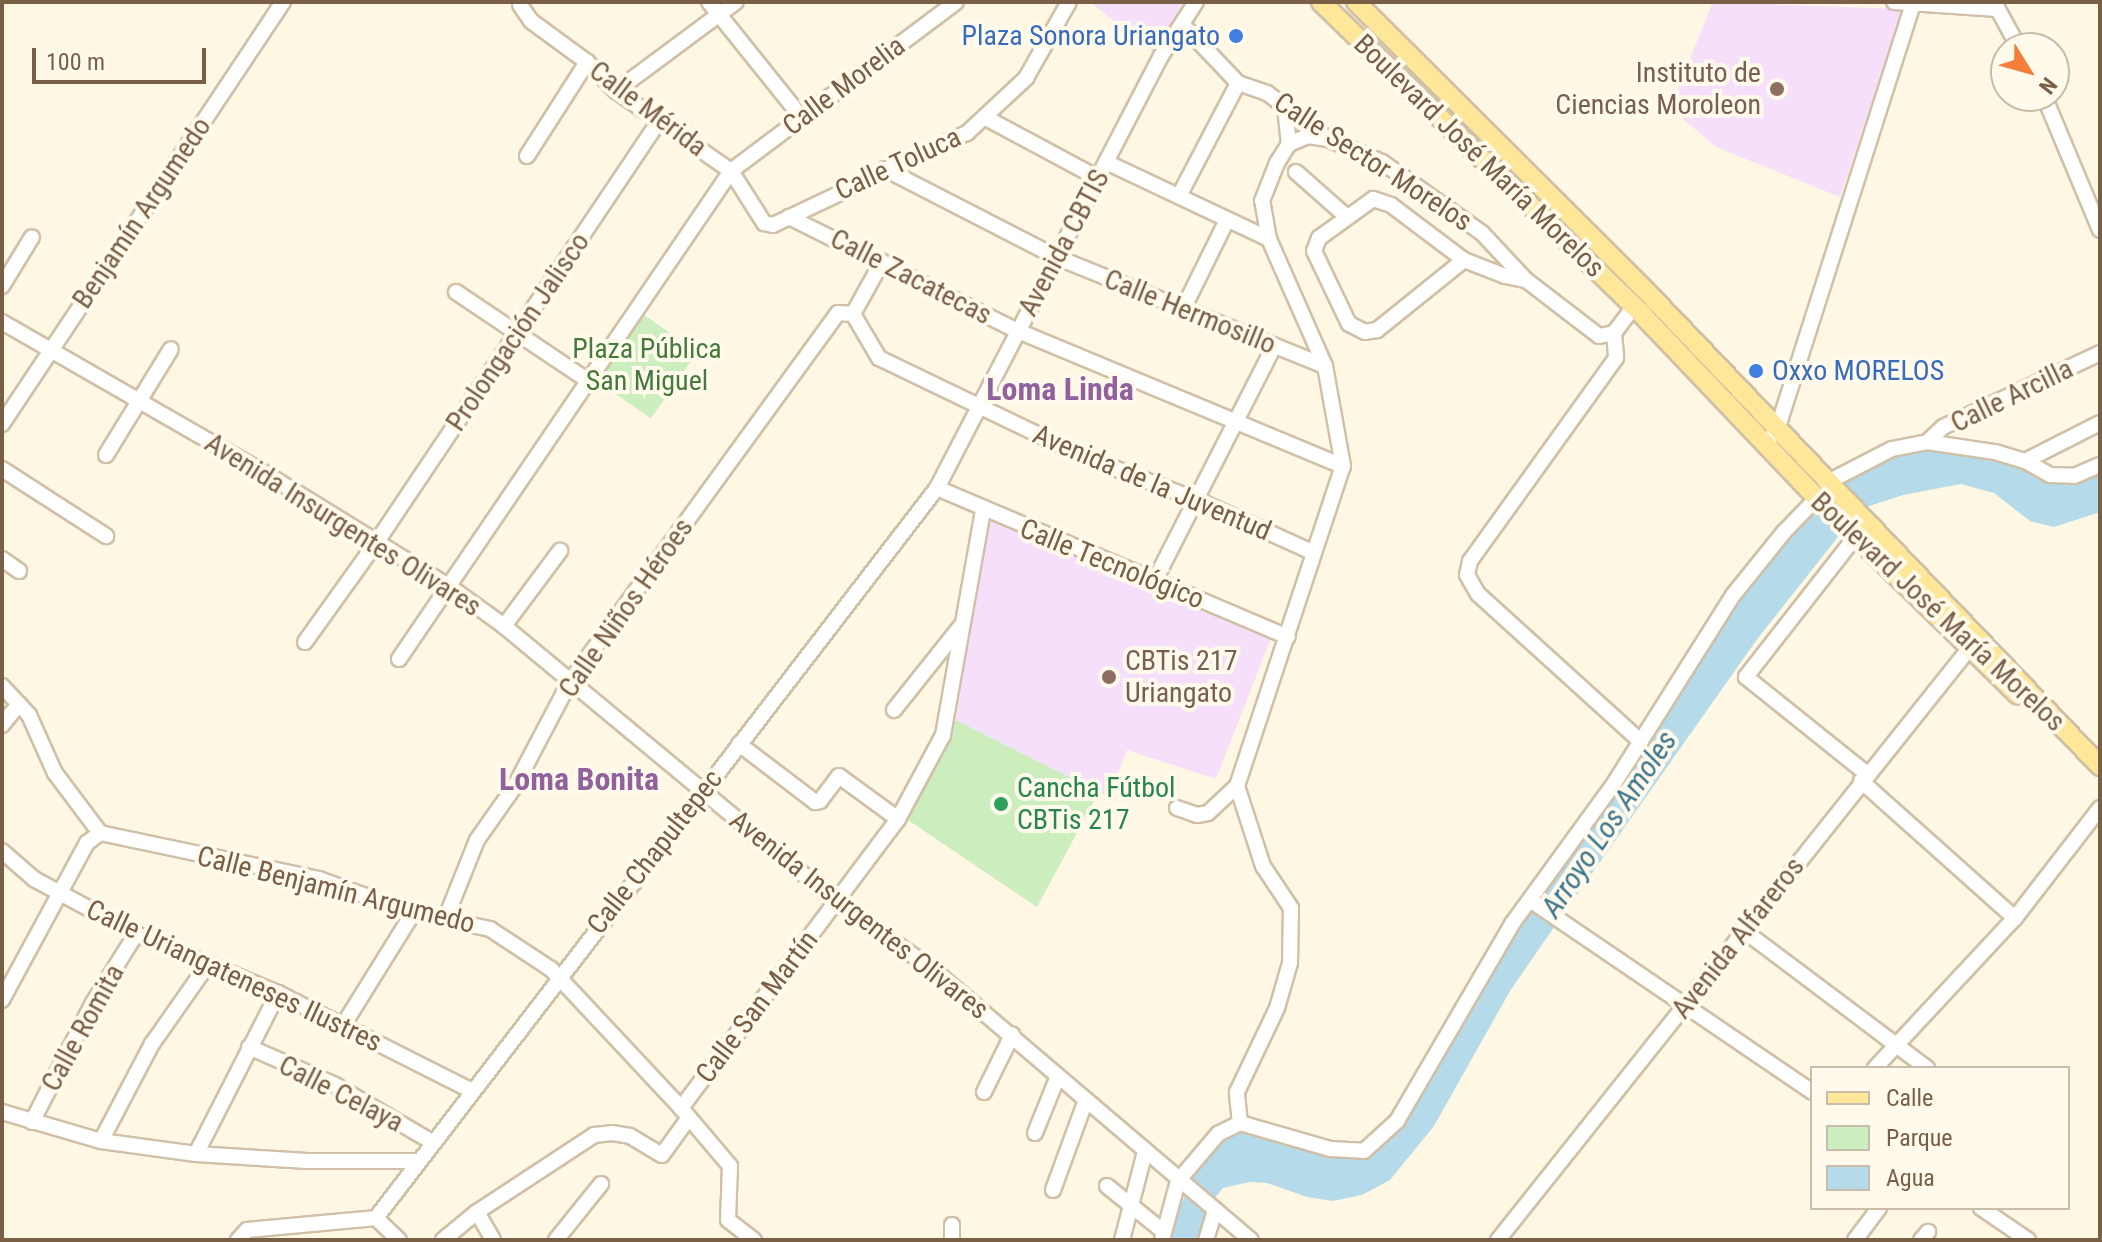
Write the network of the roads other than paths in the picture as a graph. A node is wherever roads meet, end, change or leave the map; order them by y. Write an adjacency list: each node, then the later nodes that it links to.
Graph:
1 (283, 2): 55 (street, Benjamín Argumedo)
2 (709, 2): 13 (street)
3 (736, 2): 13 (street)
4 (956, 2): 21 (street, Calle Morelia)
5 (1069, 2): 22 (street, Calle Toluca)
6 (1196, 2): 14 (street, Avenida CBTIS)
7 (1321, 2): 46 (main road, Boulevard José María Morelos)
8 (1356, 2): 64 (main road, Boulevard José María Morelos)
9 (1894, 2): 11 (street)
10 (519, 3): 16 (street, Calle Mérida)
11 (1913, 3): 12 (street); 64 (street)
12 (1996, 6): 15 (street)
13 (719, 15): 18 (street); 21 (street)
14 (1182, 24): 17 (street, Calle Sector Morelos); 27 (street, Avenida CBTIS)
15 (2010, 32)
16 (587, 62): 18 (street, Calle Mérida); 26 (street)
17 (1238, 83): 19 (street, Calle Sector Morelos); 32 (street)
18 (616, 91): 23 (street, Calle Mérida)
19 (1285, 107): 24 (street, Calle Sector Morelos); 25 (street)
20 (2051, 112): 37 (street)
21 (802, 118): 29 (street, Calle Morelia)
22 (986, 118): 28 (street, Calle Toluca); 31 (street)
23 (659, 121): 29 (street, Calle Mérida); 51 (street, Prolongación Jalisco)
24 (1328, 139): 25 (street); 43 (street, Calle Sector Morelos)
25 (1289, 144): 39 (street)
26 (527, 156)
27 (1106, 162): 31 (street, Avenida CBTIS); 32 (street)
28 (885, 169): 33 (street, Calle Toluca); 40 (street, Calle Hermosillo)
29 (731, 171): 36 (street, Calle Mérida); 58 (street, Calle Morelia)
30 (1296, 172): 34 (street)
31 (1098, 178): 40 (street, Avenida CBTIS)
32 (1179, 196): 35 (street)
33 (789, 217): 36 (street, Calle Toluca); 42 (street, Calle Zacatecas)
34 (1347, 217): 41 (street); 41 (street)
35 (1226, 222): 39 (street); 47 (street)
36 (764, 223)
37 (2100, 230)
38 (32, 237): 44 (street)
39 (1269, 239): 57 (street)
40 (1056, 257): 47 (street, Calle Hermosillo); 50 (street, Avenida CBTIS)
41 (1464, 260): 43 (street)
42 (882, 262): 48 (street, Calle Niños Héroes); 50 (street, Calle Zacatecas)
43 (1526, 280): 52 (street, Calle Sector Morelos)
44 (2, 286)
45 (456, 292): 51 (street)
46 (1634, 306): 52 (street); 64 (main road, Boulevard José María Morelos)
47 (1184, 307): 53 (street, Calle Hermosillo)
48 (846, 314): 60 (street, Avenida de la Juventud); 90 (street, Calle Niños Héroes)
49 (2, 322): 55 (street, Avenida Insurgentes Olivares)
50 (1018, 331): 60 (street, Avenida CBTIS); 61 (street, Calle Zacatecas)
51 (517, 333): 58 (street); 77 (street, Prolongación Jalisco)
52 (1614, 333): 95 (street)
53 (1274, 346): 57 (street, Calle Hermosillo); 61 (street)
54 (171, 349): 59 (street)
55 (50, 352): 59 (street, Avenida Insurgentes Olivares); 63 (street, Benjamín Argumedo)
56 (2100, 353): 65 (street, Calle Arcilla)
57 (1325, 366): 69 (street)
58 (587, 380): 83 (street, Calle Morelia)
59 (138, 401): 66 (street); 77 (street, Avenida Insurgentes Olivares)
60 (977, 406): 71 (street, Avenida CBTIS); 73 (street, Avenida de la Juventud)
61 (1238, 423): 69 (street, Calle Zacatecas); 73 (street)
62 (2100, 423): 67 (street)
63 (2, 424)
64 (1771, 437): 72 (main road, Boulevard José María Morelos)
65 (1927, 442): 67 (street); 72 (street)
66 (106, 455)
67 (2025, 461): 68 (street)
68 (2100, 465)
69 (1343, 466): 79 (street)
70 (2, 469): 76 (street)
71 (937, 488): 74 (street, Calle Tecnológico); 96 (street, Calle Chapultepec)
72 (1824, 493): 75 (main road, Boulevard José María Morelos); 95 (street)
73 (1197, 500): 79 (street, Avenida de la Juventud); 82 (street)
74 (983, 510): 82 (street, Calle Tecnológico); 84 (street, Calle San Martín)
75 (1855, 528): 88 (main road, Boulevard José María Morelos); 98 (street)
76 (106, 536)
77 (376, 543): 83 (street, Avenida Insurgentes Olivares); 87 (street, Prolongación Jalisco)
78 (560, 551): 85 (street)
79 (1312, 552): 86 (street)
80 (2, 559): 81 (street)
81 (19, 571)
82 (1155, 580): 86 (street, Calle Tecnológico)
83 (450, 587): 85 (street, Avenida Insurgentes Olivares); 89 (street, Calle Morelia)
84 (963, 623): 93 (street); 103 (street, Calle San Martín)
85 (504, 626): 90 (street, Avenida Insurgentes Olivares)
86 (1288, 637): 99 (street)
87 (305, 642)
88 (1974, 642): 97 (main road, Boulevard José María Morelos); 98 (street, Avenida Alfareros)
89 (399, 659)
90 (569, 683): 100 (street, Avenida Insurgentes Olivares); 111 (street, Calle Niños Héroes)
91 (2, 686): 92 (street)
92 (19, 704): 94 (street); 104 (street)
93 (894, 710)
94 (2, 725)
95 (1639, 740): 107 (street)
96 (739, 744): 100 (street, Calle Chapultepec); 103 (street)
97 (2100, 766)
98 (1864, 778): 110 (street); 112 (street, Avenida Alfareros)
99 (1237, 786): 101 (street); 133 (street)
100 (701, 793): 108 (street, Avenida Insurgentes Olivares); 115 (street, Calle Chapultepec)
101 (1177, 808)
102 (2100, 808): 110 (street)
103 (898, 819): 108 (street, Calle San Martín)
104 (100, 833): 106 (street); 109 (street, Calle Benjamín Argumedo)
105 (2, 851): 106 (street, Calle Uriangateneses Ilustres)
106 (59, 894): 113 (street, Calle Uriangateneses Ilustres); 117 (street)
107 (1532, 901): 118 (street); 133 (street)
108 (836, 902): 120 (street, Avenida Insurgentes Olivares); 131 (street, Calle San Martín)
109 (413, 913): 111 (street, Calle Benjamín Argumedo); 119 (street)
110 (2015, 918): 121 (street)
111 (445, 920): 115 (street, Calle Benjamín Argumedo)
112 (1743, 930): 118 (street, Avenida Alfareros); 121 (street)
113 (136, 934): 114 (street, Calle Uriangateneses Ilustres); 132 (street, Calle Romita)
114 (208, 964): 116 (street, Calle Uriangateneses Ilustres); 135 (street)
115 (559, 976): 126 (street, Calle Chapultepec); 131 (street, Calle Benjamín Argumedo)
116 (278, 993): 119 (street, Calle Uriangateneses Ilustres); 122 (street)
117 (2, 1000)
118 (1686, 1005): 127 (street); 161 (street, Avenida Alfareros)
119 (344, 1024): 126 (street, Calle Uriangateneses Ilustres)
120 (1012, 1035): 125 (street, Avenida Insurgentes Olivares); 128 (street)
121 (1896, 1046): 123 (street); 124 (street)
122 (249, 1047): 136 (street, Calle Celaya); 138 (street)
123 (1877, 1066)
124 (1924, 1066)
125 (1058, 1076): 129 (street, Avenida Insurgentes Olivares); 134 (street)
126 (472, 1091): 136 (street, Calle Chapultepec)
127 (1810, 1091)
128 (984, 1092)
129 (1086, 1100): 137 (street, Avenida Insurgentes Olivares); 143 (street)
130 (2, 1112): 132 (street)
131 (684, 1114): 148 (street, Calle San Martín); 157 (street, Calle Benjamín Argumedo)
132 (32, 1122): 135 (street)
133 (1240, 1123): 140 (street)
134 (1035, 1133)
135 (101, 1141): 138 (street)
136 (432, 1142): 139 (street, Calle Chapultepec)
137 (1145, 1152): 140 (street, Avenida Insurgentes Olivares); 144 (street)
138 (196, 1154): 139 (street)
139 (417, 1161): 149 (street, Calle Chapultepec)
140 (1180, 1183): 145 (street, Avenida Insurgentes Olivares); 151 (street)
141 (601, 1184): 156 (street)
142 (1107, 1186): 144 (street)
143 (1053, 1190)
144 (1131, 1206): 151 (street); 158 (street)
145 (1212, 1209): 159 (street); 160 (street)
146 (1878, 1210): 162 (street)
147 (1984, 1210): 152 (street)
148 (477, 1212): 154 (street); 155 (street)
149 (376, 1218): 150 (street); 153 (street)
150 (242, 1235)
151 (1163, 1236)
152 (2023, 1239)
153 (399, 1240)
154 (443, 1240)
155 (493, 1240)
156 (556, 1240)
157 (754, 1240)
158 (1122, 1240)
159 (1206, 1240)
160 (1251, 1240)
161 (1498, 1240)
162 (1855, 1240)

